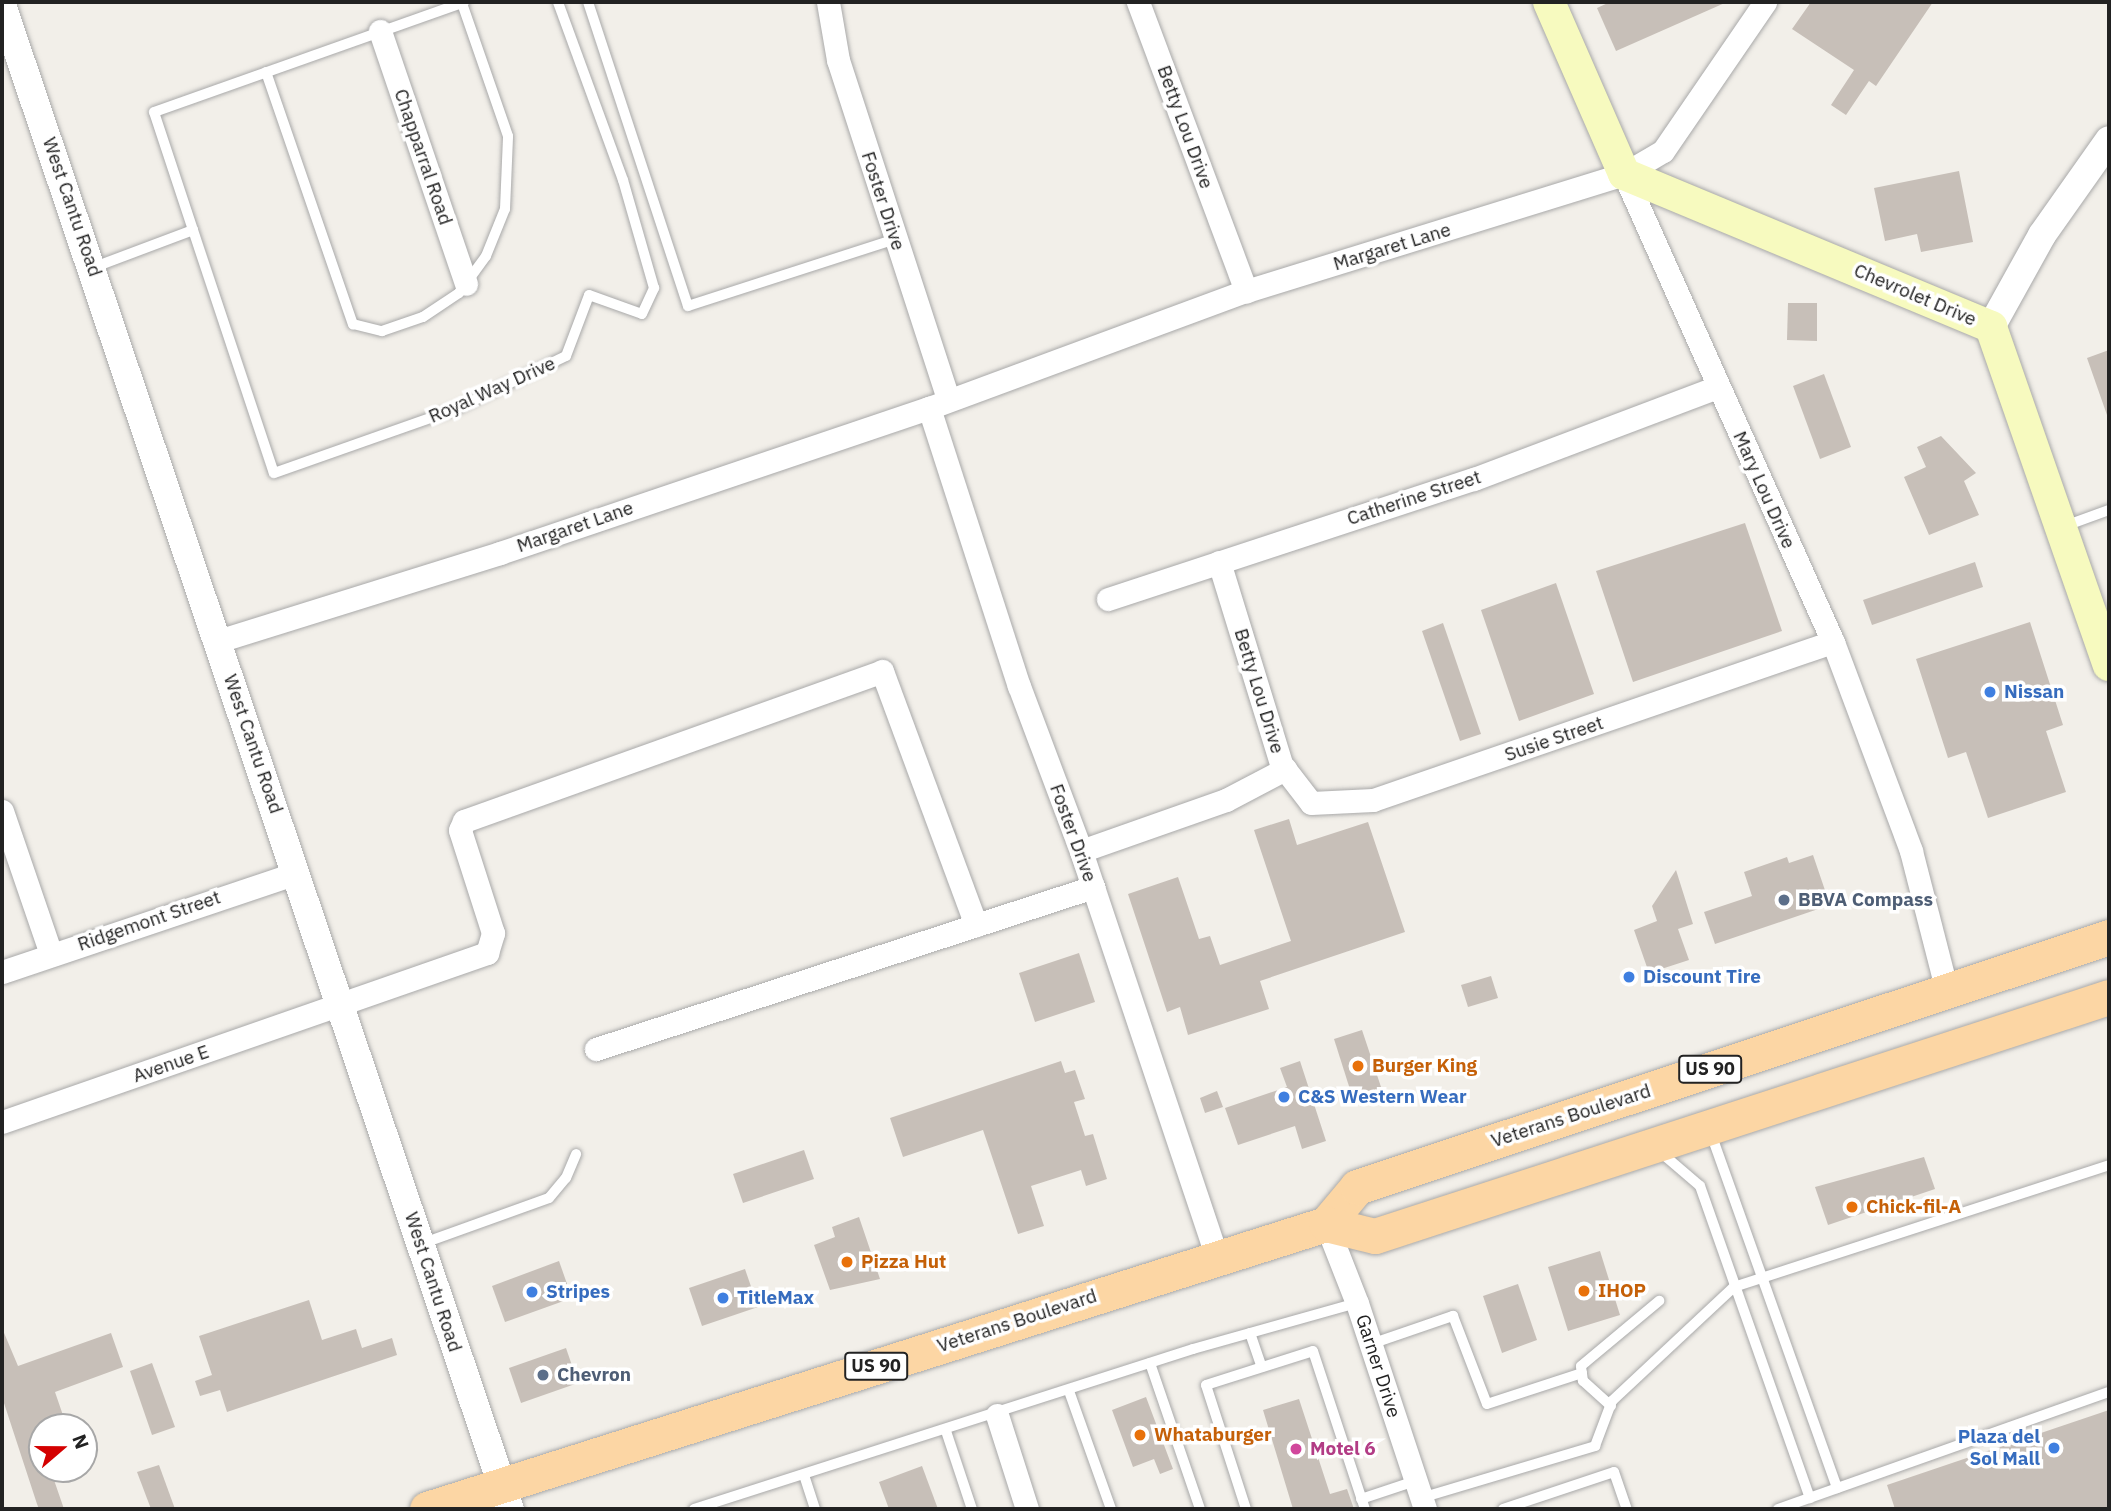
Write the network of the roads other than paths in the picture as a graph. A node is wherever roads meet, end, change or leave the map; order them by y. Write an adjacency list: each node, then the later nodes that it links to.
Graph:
1 (463, 2): 9 (lane); 17 (lane)
2 (558, 2): 14 (lane, Royal Way Drive)
3 (588, 2): 15 (lane)
4 (828, 2): 15 (street, Foster Drive)
5 (1138, 2): 18 (street, Betty Lou Drive)
6 (1549, 2): 13 (main road, Mary Lou Drive)
7 (1765, 2): 13 (street, Margaret Lane)
8 (2, 5): 10 (street, West Cantu Road)
9 (380, 32): 11 (lane); 17 (street, Chapparral Road)
10 (10, 58): 16 (street, West Cantu Road)
11 (266, 72): 14 (lane); 17 (lane)
12 (2109, 140): 19 (street)
13 (1624, 174): 18 (street, Margaret Lane); 19 (main road, Chevrolet Drive); 20 (street, Mary Lou Drive)
14 (193, 230): 16 (lane)
15 (895, 239): 21 (street, Foster Drive)
16 (92, 268): 26 (street, West Cantu Road)
17 (467, 284)
18 (1246, 291): 21 (street, Margaret Lane)
19 (1991, 327): 23 (main road, Chevrolet Drive)
20 (1717, 387): 24 (street, Catherine Street); 27 (street, Mary Lou Drive)
21 (939, 403): 26 (street, Margaret Lane); 31 (street, Foster Drive)
22 (2109, 510): 23 (lane)
23 (2061, 527): 28 (main road, Chevrolet Drive)
24 (1219, 562): 25 (street, Catherine Street); 29 (street, Betty Lou Drive)
25 (1108, 599)
26 (218, 641): 32 (street, West Cantu Road)
27 (1833, 642): 29 (street, Susie Street); 38 (street, Mary Lou Drive)
28 (2109, 665)
29 (1285, 769): 31 (street, Betty Lou Drive)
30 (2, 811): 36 (street)
31 (1080, 851): 33 (street, Foster Drive)
32 (297, 873): 36 (street, Ridgemont Street); 40 (street, West Cantu Road)
33 (1093, 887): 34 (street); 51 (street, Foster Drive)
34 (976, 925): 40 (street, Avenue E); 41 (street)
35 (2109, 937): 38 (main road, Veterans Boulevard / US 90)
36 (51, 954): 37 (street, Ridgemont Street)
37 (2, 972)
38 (1947, 990): 44 (main road, Veterans Boulevard / US 90)
39 (2109, 998): 43 (main road)
40 (341, 1005): 42 (street, Avenue E); 50 (street, West Cantu Road)
41 (596, 1049)
42 (2, 1122)
43 (1709, 1128): 45 (main road); 52 (lane)
44 (1492, 1142): 48 (main road); 49 (main road, Veterans Boulevard / US 90)
45 (1653, 1146): 48 (main road); 53 (lane)
46 (576, 1153): 50 (lane)
47 (2109, 1165): 52 (lane)
48 (1488, 1199): 49 (main road)
49 (1326, 1224): 51 (main road, Veterans Boulevard / US 90); 55 (street, Garner Drive)
50 (421, 1244): 69 (street, West Cantu Road)
51 (1217, 1258): 69 (main road, Veterans Boulevard / US 90)
52 (1765, 1276): 53 (lane); 67 (lane)
53 (1734, 1287): 63 (lane); 70 (lane)
54 (1659, 1301): 60 (lane)
55 (1357, 1303): 56 (lane); 57 (street, Garner Drive)
56 (1250, 1333): 58 (lane); 59 (lane)
57 (1371, 1344): 60 (lane); 68 (street, Garner Drive)
58 (1150, 1363): 61 (lane); 78 (lane)
59 (1262, 1367): 71 (lane); 79 (lane)
60 (1582, 1373): 63 (lane)
61 (1069, 1391): 64 (lane); 77 (lane)
62 (2109, 1392): 67 (lane)
63 (1611, 1406): 68 (lane)
64 (997, 1415): 65 (lane); 76 (street)
65 (946, 1431): 66 (lane); 75 (lane)
66 (804, 1475): 73 (lane); 74 (lane)
67 (1837, 1488): 70 (lane)
68 (1420, 1496): 71 (lane)
69 (504, 1497): 72 (main road, Veterans Boulevard / US 90)
70 (1810, 1497): 82 (lane)
71 (1363, 1504)
72 (427, 1509)
73 (694, 1509)
74 (815, 1509)
75 (972, 1509)
76 (1027, 1509)
77 (1111, 1509)
78 (1200, 1509)
79 (1246, 1509)
80 (1503, 1509): 81 (lane)
81 (1627, 1509)
82 (1777, 1509)

